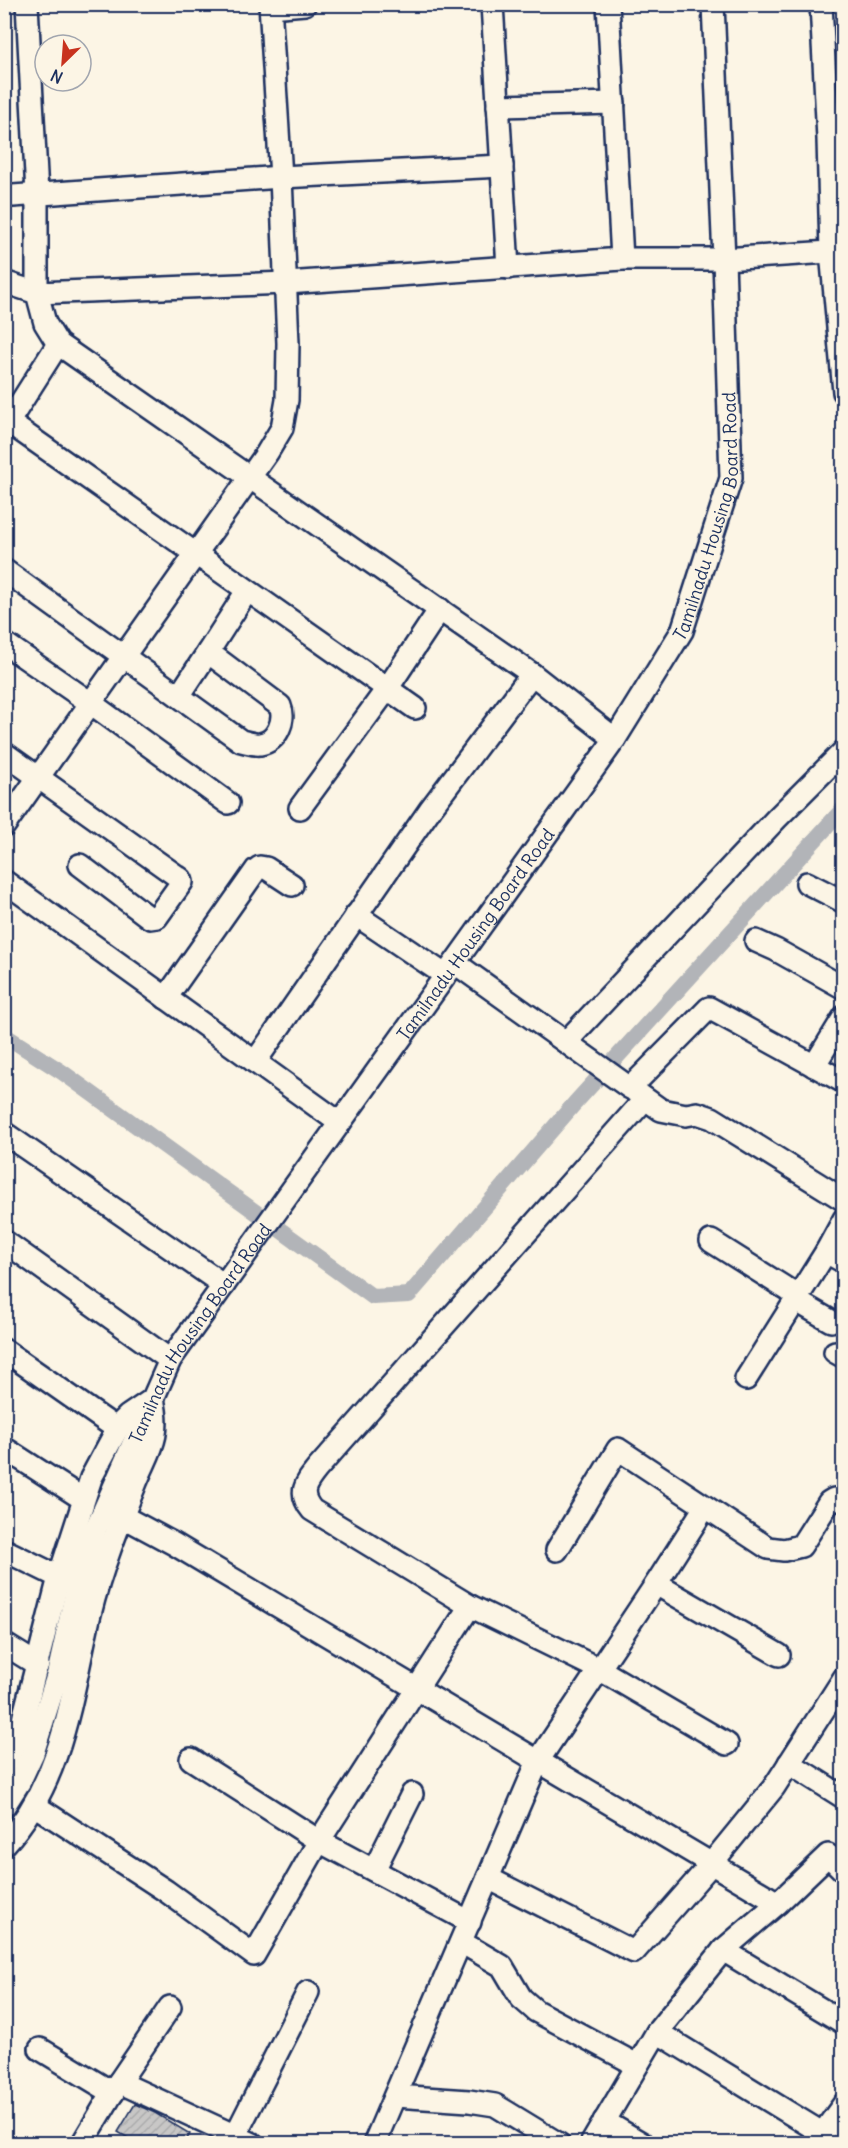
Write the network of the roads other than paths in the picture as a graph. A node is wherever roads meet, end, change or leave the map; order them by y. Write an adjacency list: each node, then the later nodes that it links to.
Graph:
1 (27, 4): 14 (street)
2 (305, 4): 8 (street)
3 (492, 4): 10 (street)
4 (608, 4): 9 (street)
5 (718, 4): 7 (street)
6 (821, 4): 11 (street)
7 (713, 5): 18 (street, Tamilnadu Housing Board Road)
8 (270, 6): 13 (street)
9 (614, 103): 10 (street); 17 (street)
10 (498, 106): 12 (street)
11 (836, 153): 16 (street)
12 (502, 166): 13 (street); 19 (street)
13 (281, 177): 14 (street); 21 (street)
14 (37, 194): 15 (street); 22 (street)
15 (13, 196)
16 (837, 252): 18 (street); 24 (street)
17 (622, 260): 18 (street); 19 (street)
18 (724, 260): 39 (street, Tamilnadu Housing Board Road)
19 (508, 268): 21 (street)
20 (4, 282): 22 (street)
21 (287, 283): 22 (street); 26 (street)
22 (37, 293): 23 (street)
23 (58, 344): 25 (street); 26 (street)
24 (843, 392)
25 (6, 423): 27 (street)
26 (250, 476): 27 (street); 30 (street)
27 (195, 554): 29 (street); 33 (street)
28 (4, 570): 33 (street)
29 (247, 591): 32 (street); 35 (street)
30 (440, 609): 34 (street); 35 (street)
31 (4, 643): 37 (street)
32 (208, 652): 36 (street); 36 (street)
33 (124, 656): 36 (street); 37 (street)
34 (532, 674): 39 (street); 51 (street)
35 (387, 689): 38 (street); 44 (street)
36 (179, 696)
37 (92, 704): 42 (street); 43 (street)
38 (416, 708)
39 (615, 739): 53 (street, Tamilnadu Housing Board Road)
40 (843, 751): 57 (street)
41 (4, 753): 42 (street)
42 (39, 777): 45 (street); 46 (street)
43 (228, 803)
44 (300, 808)
45 (4, 826)
46 (80, 865)
47 (4, 881): 55 (street)
48 (807, 883): 50 (street)
49 (292, 885): 55 (street)
50 (843, 902)
51 (356, 915): 53 (street); 58 (street)
52 (756, 940): 54 (street)
53 (450, 969): 57 (street); 62 (street, Tamilnadu Housing Board Road)
54 (843, 988)
55 (166, 998): 58 (street)
56 (843, 1017): 59 (street)
57 (566, 1042): 61 (street)
58 (255, 1062): 62 (street)
59 (814, 1066): 60 (street); 61 (street)
60 (843, 1082)
61 (632, 1089): 64 (street); 86 (street)
62 (340, 1123): 69 (street, Tamilnadu Housing Board Road)
63 (4, 1133): 69 (street)
64 (843, 1200)
65 (843, 1219): 68 (street)
66 (4, 1241): 73 (street)
67 (711, 1241): 70 (street)
68 (835, 1257): 70 (street)
69 (224, 1286): 73 (street, Tamilnadu Housing Board Road)
70 (796, 1298): 71 (street); 74 (street)
71 (831, 1321)
72 (4, 1350): 76 (street)
73 (170, 1360): 75 (street, Tamilnadu Housing Board Road)
74 (746, 1379)
75 (153, 1399): 76 (street); 81 (street); 101 (street, Tamilnadu Housing Board Road)
76 (117, 1429): 78 (street)
77 (4, 1448): 78 (street)
78 (83, 1499): 84 (street)
79 (843, 1501): 80 (street)
80 (705, 1507): 83 (street); 85 (street)
81 (122, 1516): 92 (street); 100 (street)
82 (4, 1550): 84 (street)
83 (557, 1550)
84 (59, 1577): 89 (street)
85 (656, 1584): 88 (street); 90 (street)
86 (470, 1606): 90 (street); 92 (street)
87 (4, 1644): 89 (street)
88 (779, 1655)
89 (38, 1665): 97 (street)
90 (599, 1669): 93 (street); 95 (street)
91 (843, 1678): 96 (street)
92 (417, 1689): 95 (street); 102 (street)
93 (727, 1744)
94 (191, 1759): 102 (street)
95 (538, 1761): 104 (street); 107 (street)
96 (789, 1762): 99 (street); 104 (street)
97 (4, 1767)
98 (412, 1794): 105 (street)
99 (843, 1797)
100 (34, 1805): 102 (street); 103 (street)
101 (4, 1806)
102 (319, 1841): 105 (street)
103 (4, 1845)
104 (712, 1863): 107 (street); 108 (street)
105 (374, 1870): 109 (street)
106 (843, 1871): 108 (street)
107 (488, 1878): 109 (street)
108 (778, 1903): 111 (street)
109 (470, 1922): 110 (street)
110 (461, 1942): 117 (street); 119 (street)
111 (723, 1950): 114 (street); 115 (street)
112 (308, 1992): 123 (street)
113 (170, 2007): 118 (street)
114 (843, 2023)
115 (657, 2032): 117 (street); 122 (street)
116 (40, 2049): 118 (street)
117 (637, 2065): 121 (street)
118 (116, 2088): 123 (street); 124 (street)
119 (395, 2096): 125 (street); 126 (street)
120 (843, 2104): 122 (street)
121 (604, 2121): 127 (street); 128 (street)
122 (819, 2138)
123 (240, 2141)
124 (82, 2144)
125 (374, 2144)
126 (559, 2144)
127 (591, 2144)
128 (643, 2144)

